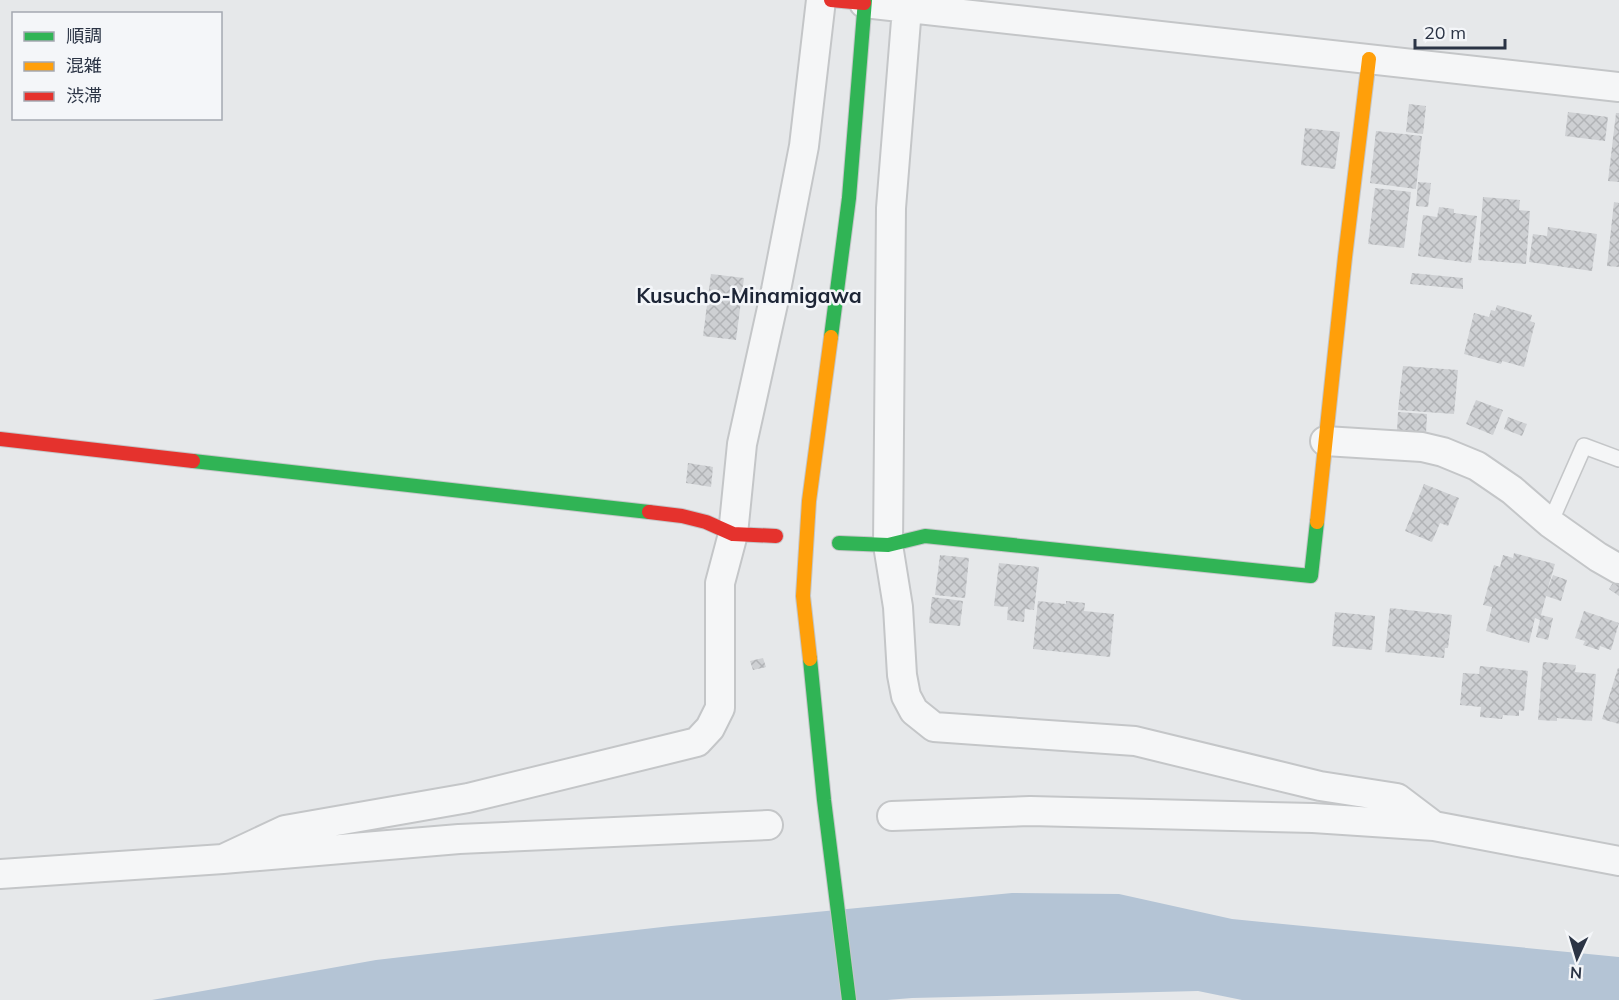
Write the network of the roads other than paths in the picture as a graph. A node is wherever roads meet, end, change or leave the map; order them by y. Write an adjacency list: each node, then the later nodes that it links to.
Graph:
1 (821, 0): 11 (street)
2 (831, 0): 3 (street)
3 (864, 2): 4 (street); 22 (street)
4 (907, 8): 5 (street); 14 (street)
5 (1369, 59): 6 (street); 8 (street)
6 (1619, 87)
7 (0, 440): 11 (street)
8 (1325, 441): 10 (street); 14 (street)
9 (1619, 459): 10 (lane)
10 (1550, 523): 15 (street)
11 (733, 534): 12 (street); 19 (street)
12 (776, 536)
13 (839, 543): 14 (street)
14 (888, 545): 18 (street)
15 (1619, 569)
16 (892, 816): 18 (street)
17 (768, 825): 19 (street)
18 (1434, 826): 20 (street)
19 (223, 859): 21 (street)
20 (1619, 861)
21 (0, 874)
22 (849, 1000)

